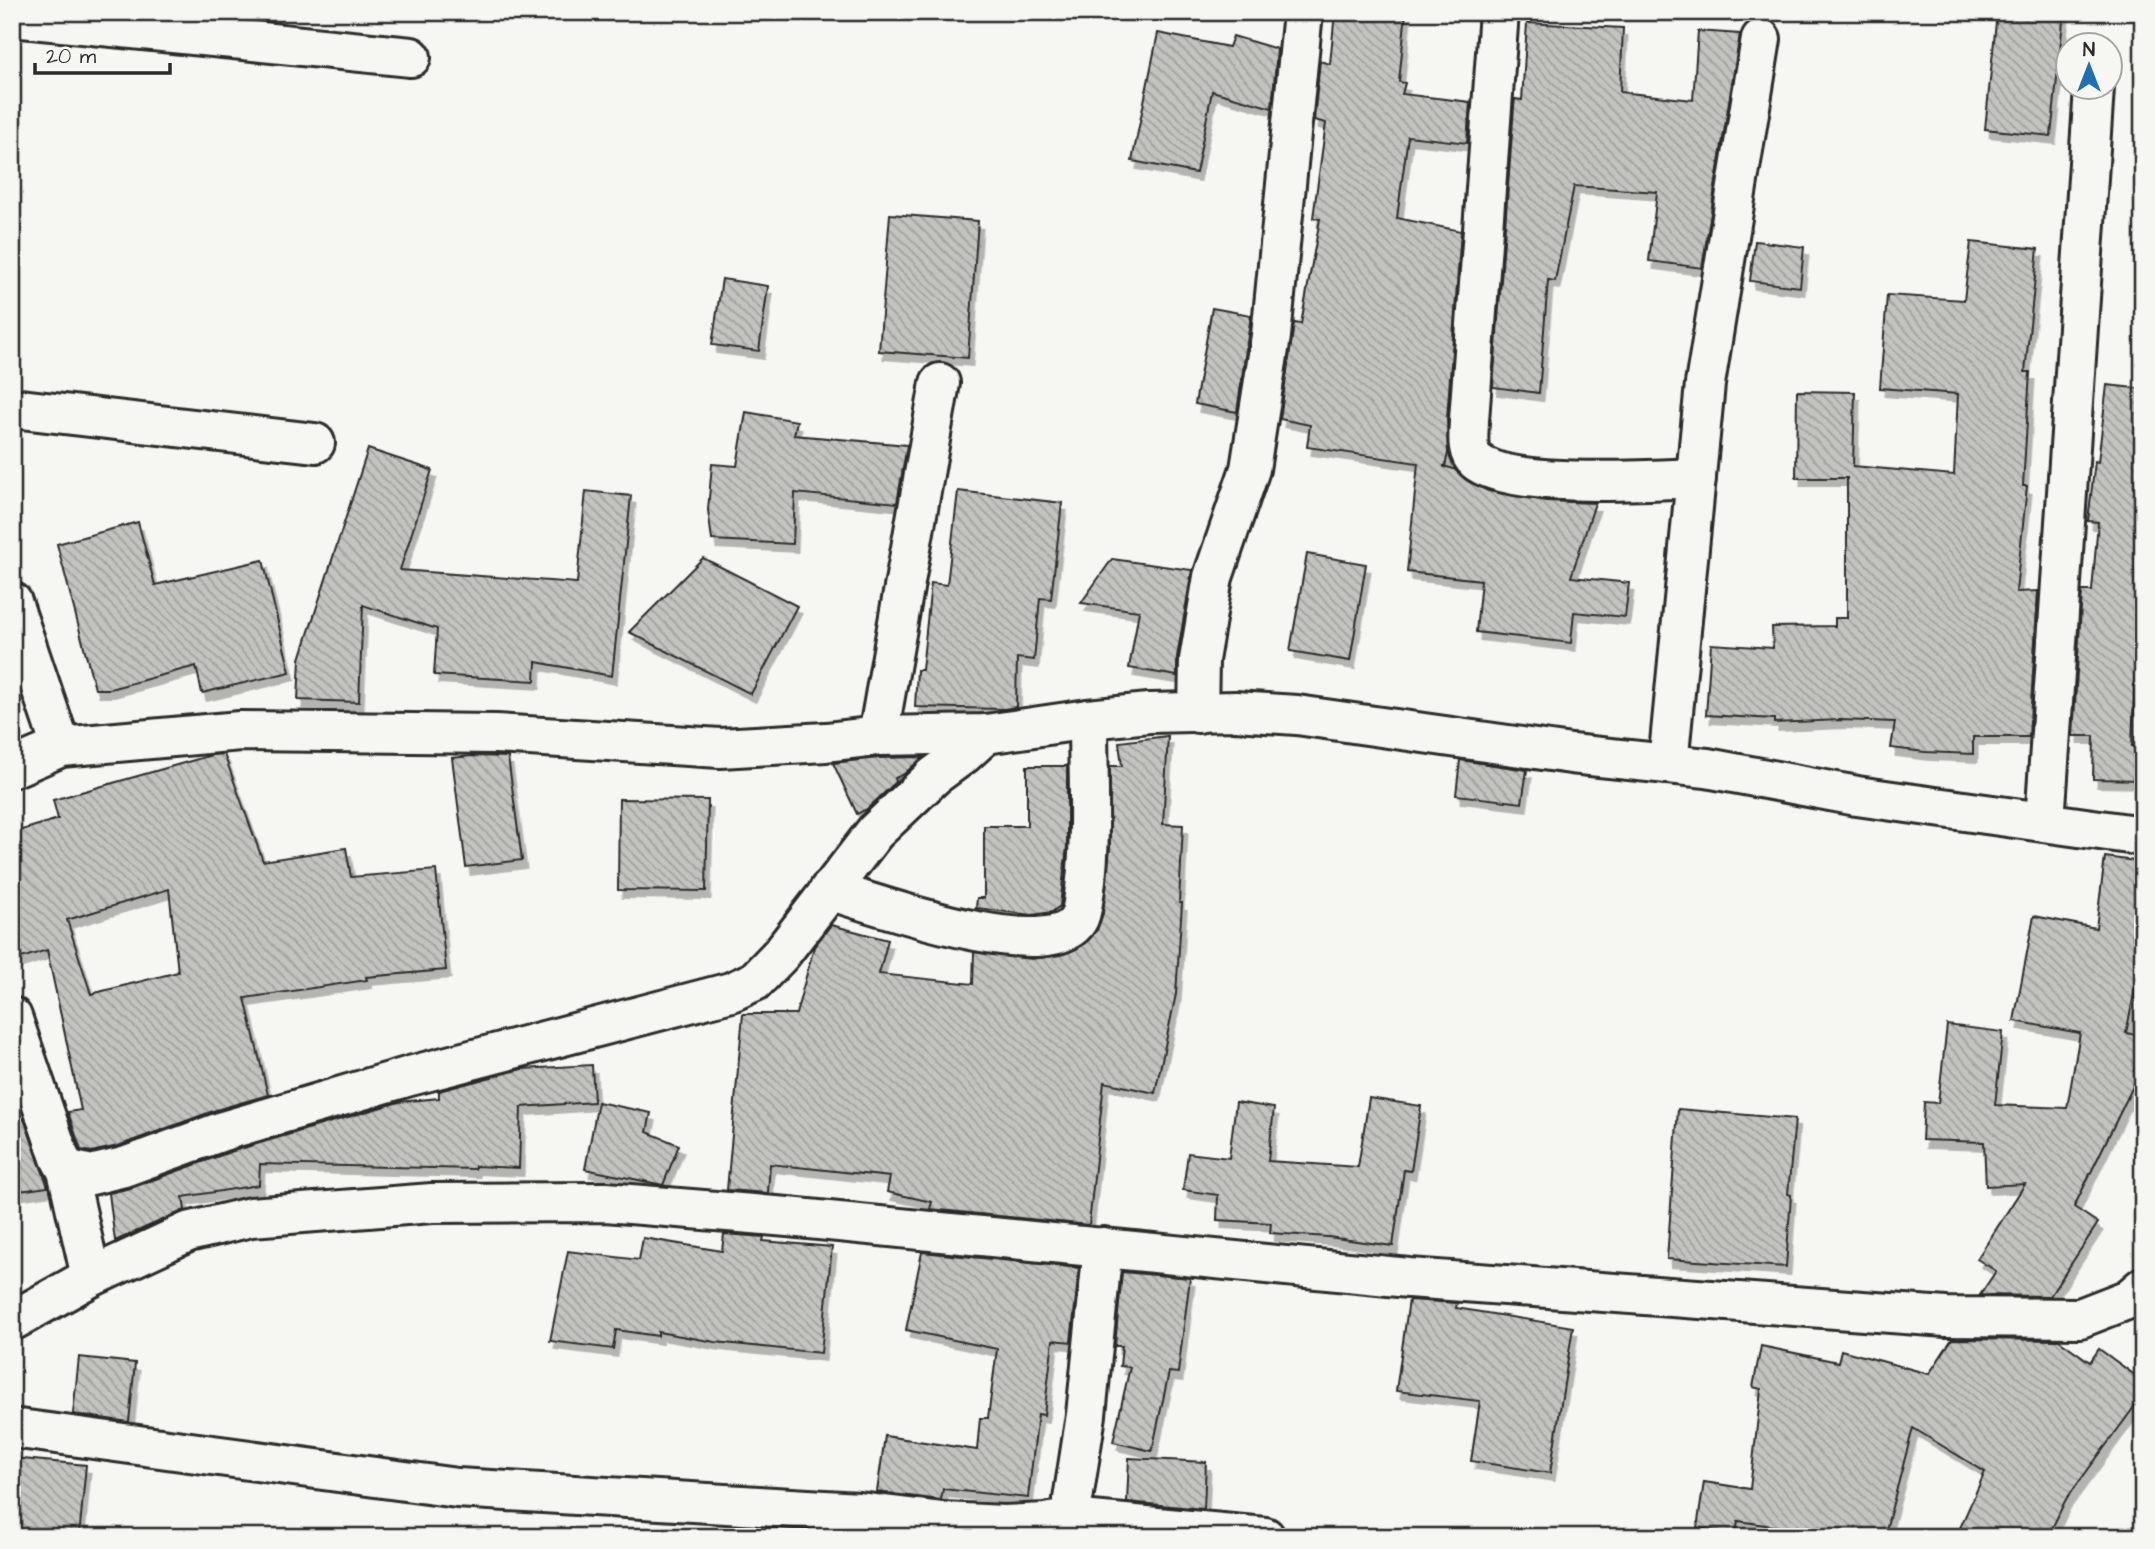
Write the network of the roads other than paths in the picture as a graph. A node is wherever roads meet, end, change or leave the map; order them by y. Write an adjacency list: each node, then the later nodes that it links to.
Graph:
1 (1303, 12): 12 (street)
2 (1499, 12): 10 (street)
3 (12, 17): 5 (street)
4 (1761, 39): 10 (street)
5 (411, 57)
6 (2093, 102): 19 (street)
7 (940, 383): 15 (street)
8 (12, 408): 9 (street)
9 (315, 443)
10 (1696, 478): 17 (street)
11 (12, 602): 16 (street)
12 (1198, 713): 13 (street); 17 (street)
13 (1088, 719): 14 (street); 21 (street)
14 (986, 734): 15 (street); 21 (street)
15 (878, 736): 16 (street)
16 (61, 747): 18 (street)
17 (1668, 764): 19 (street)
18 (12, 768)
19 (2045, 822): 20 (street)
20 (2143, 836)
21 (829, 890): 23 (street)
22 (12, 1017): 23 (street)
23 (67, 1170): 25 (street)
24 (1103, 1247): 25 (street); 26 (street); 29 (street)
25 (91, 1277): 27 (street)
26 (2143, 1287)
27 (12, 1321)
28 (12, 1428): 29 (street)
29 (1070, 1519): 30 (street)
30 (1265, 1537)

